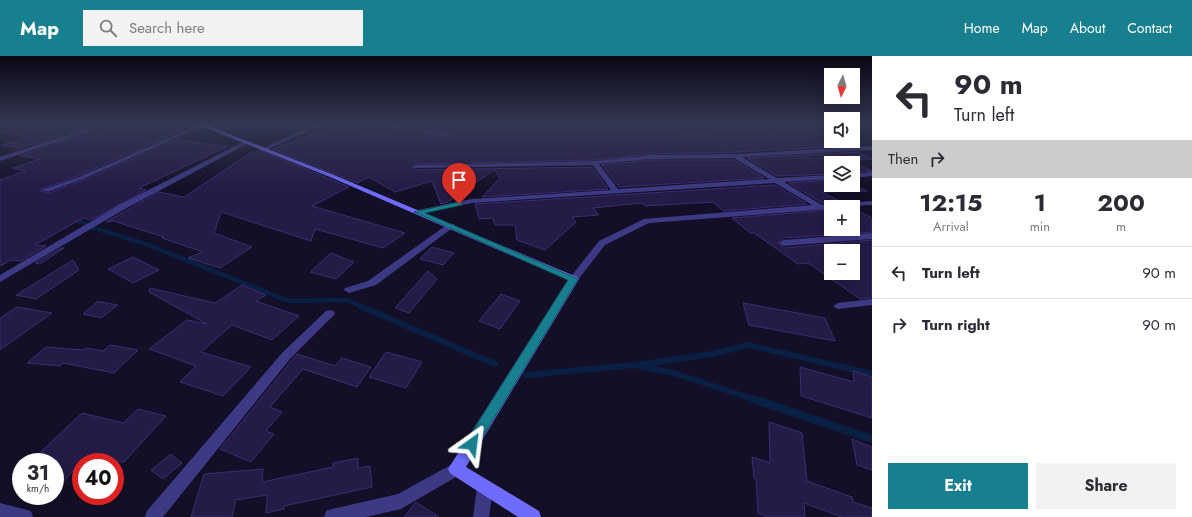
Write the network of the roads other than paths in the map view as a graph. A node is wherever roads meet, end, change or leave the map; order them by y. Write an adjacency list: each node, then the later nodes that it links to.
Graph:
1 (41, 146): 11 (street)
2 (155, 146): 18 (street)
3 (240, 146): 26 (street)
4 (251, 146): 8 (street)
5 (272, 146): 8 (street)
6 (864, 148): 7 (street); 9 (street); 10 (street)
7 (872, 148)
8 (262, 150): 22 (street)
9 (872, 152)
10 (735, 156): 12 (street); 17 (street)
11 (0, 159)
12 (595, 163): 13 (street); 19 (street)
13 (416, 167)
14 (872, 174): 15 (street)
15 (860, 175)
16 (824, 177): 17 (street)
17 (774, 180): 19 (street); 21 (street)
18 (45, 190)
19 (616, 191): 22 (street)
20 (872, 203): 21 (street)
21 (820, 207): 27 (street)
22 (418, 212): 23 (street)
23 (451, 226): 27 (street); 28 (street)
24 (872, 236): 25 (street)
25 (783, 243)
26 (0, 279)
27 (574, 279): 32 (street)
28 (349, 290)
29 (872, 302): 30 (street)
30 (838, 306)
31 (330, 313): 36 (street)
32 (456, 469): 33 (street); 37 (street)
33 (485, 488): 38 (street); 39 (street)
34 (0, 512): 35 (street)
35 (25, 517)
36 (153, 517)
37 (332, 517)
38 (481, 517)
39 (533, 517)

